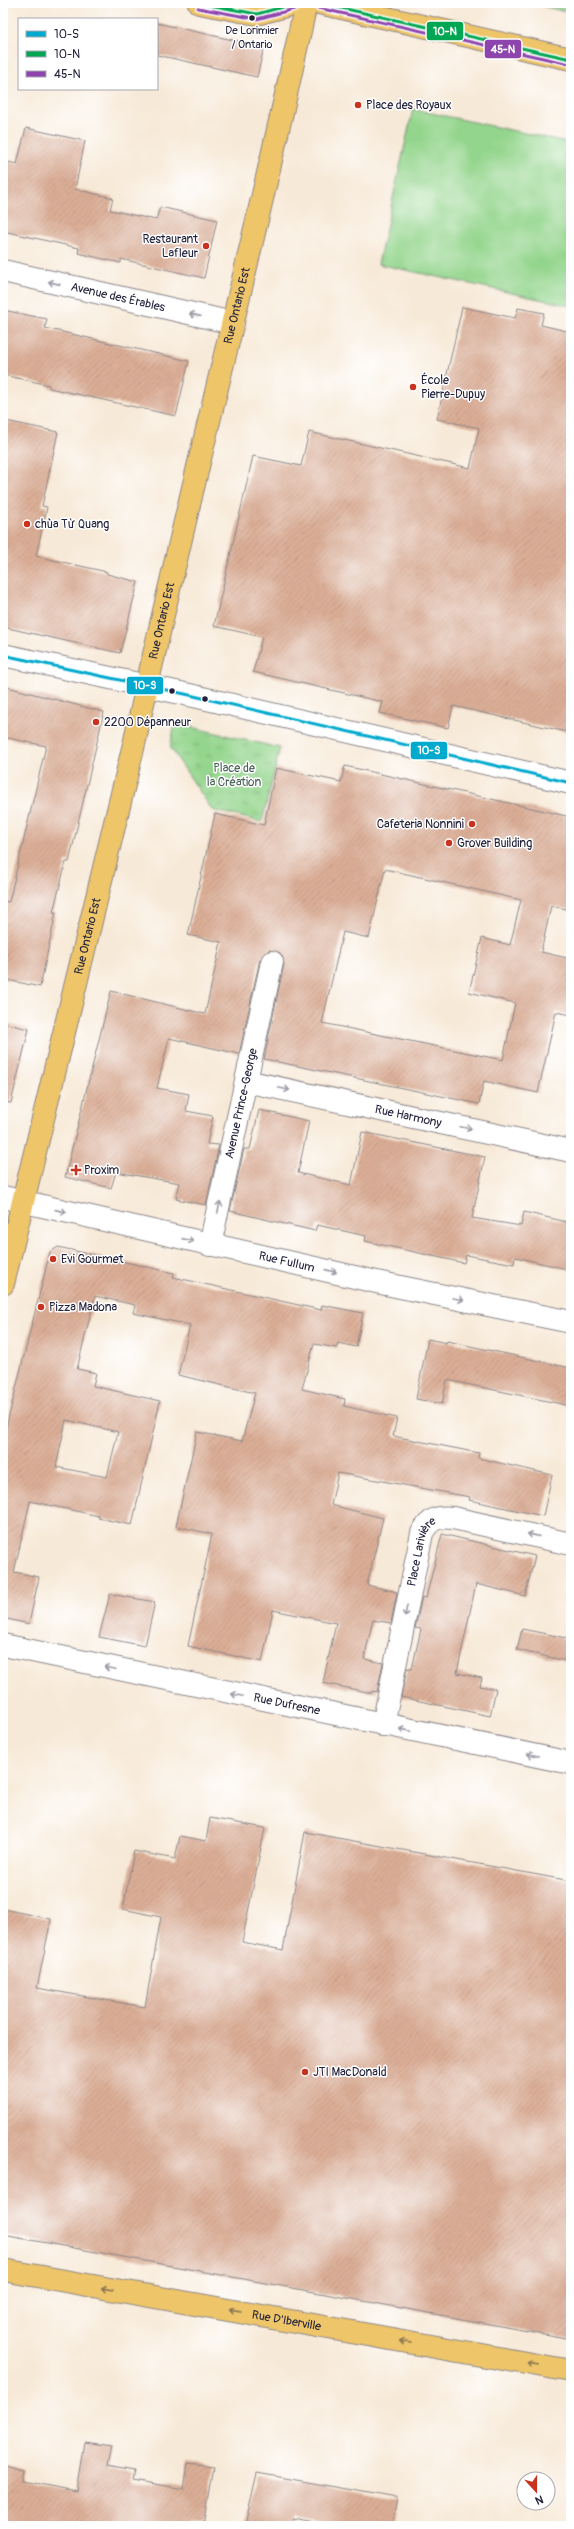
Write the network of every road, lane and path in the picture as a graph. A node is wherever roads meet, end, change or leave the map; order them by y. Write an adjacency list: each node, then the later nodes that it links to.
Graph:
1 (199, 3): 2 (main road)
2 (297, 3)
3 (306, 3): 7 (main road, Rue Ontario Est)
4 (319, 3): 5 (main road)
5 (571, 59)
6 (3, 271): 7 (street, Avenue des Érables, one-way to 6)
7 (233, 323): 9 (main road, Rue Ontario Est)
8 (3, 655): 9 (street)
9 (146, 686): 10 (street); 14 (main road, Rue Ontario Est)
10 (571, 783)
11 (272, 962): 12 (street, Avenue Prince-George)
12 (246, 1080): 13 (street, Rue Harmony, one-way to 13); 15 (street, Avenue Prince-George, one-way to 12)
13 (571, 1151)
14 (13, 1200): 15 (street, Rue Fullum, one-way to 15); 16 (main road, Rue Ontario Est)
15 (210, 1245): 17 (street, Rue Fullum, one-way to 17)
16 (3, 1284)
17 (571, 1322)
18 (571, 1544): 20 (street, Place Larivière, one-way to 20)
19 (3, 1645): 20 (street, Rue Dufresne, one-way to 19)
20 (383, 1725): 21 (street, Rue Dufresne, one-way to 20)
21 (571, 1763)
22 (3, 2270): 23 (main road, Rue D'Iberville, one-way to 22)
23 (571, 2371)

